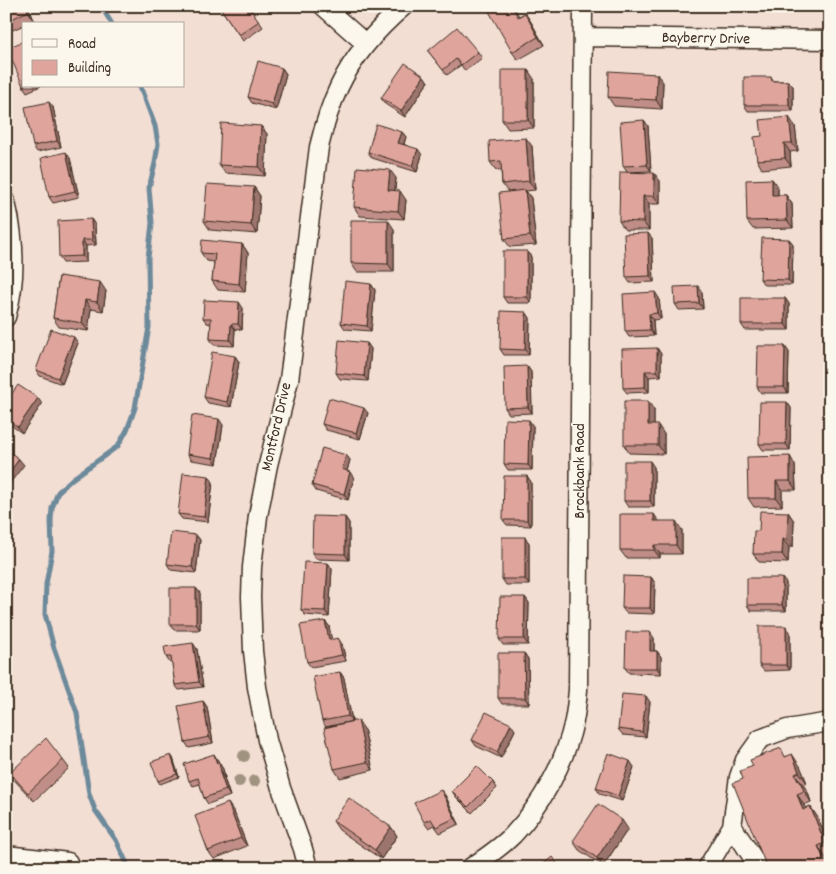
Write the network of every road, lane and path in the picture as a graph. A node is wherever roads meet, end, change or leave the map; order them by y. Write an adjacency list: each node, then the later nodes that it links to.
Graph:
1 (323, 6): 6 (street)
2 (404, 6): 6 (street, Montford Drive)
3 (583, 6): 4 (street)
4 (583, 37): 5 (street, Bayberry Drive); 15 (street, Brockbank Road)
5 (830, 40)
6 (366, 44): 14 (street, Montford Drive)
7 (6, 202): 8 (street)
8 (10, 280): 9 (street)
9 (6, 317)
10 (830, 722): 11 (street)
11 (732, 826): 16 (street); 17 (street)
12 (6, 855): 13 (street)
13 (68, 862)
14 (308, 868)
15 (470, 868)
16 (707, 868)
17 (758, 868)

